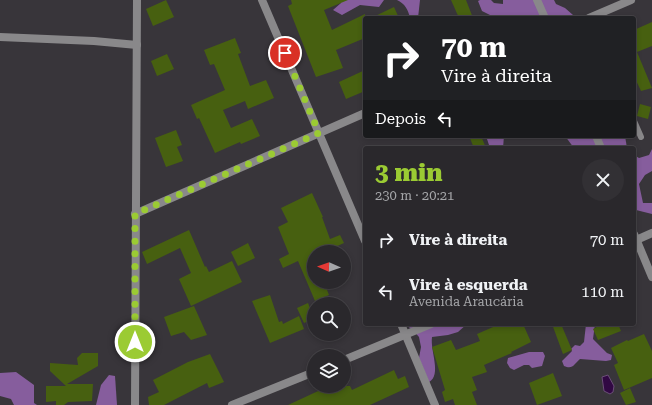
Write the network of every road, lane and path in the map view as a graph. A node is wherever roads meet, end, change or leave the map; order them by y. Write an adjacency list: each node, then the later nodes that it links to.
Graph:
1 (137, 0): 8 (street)
2 (262, 0): 11 (street)
3 (537, 0): 5 (street)
4 (631, 0): 6 (street)
5 (544, 16)
6 (593, 16)
7 (0, 37): 8 (street)
8 (137, 45): 13 (street)
9 (363, 114): 11 (street)
10 (636, 126): 12 (lane)
11 (319, 133): 13 (street); 15 (street)
12 (641, 137)
13 (135, 214): 24 (street)
14 (652, 233): 16 (street)
15 (363, 236)
16 (636, 238)
17 (636, 240): 18 (street)
18 (652, 277)
19 (402, 326): 21 (street)
20 (426, 326): 21 (street)
21 (405, 335): 22 (street); 26 (street)
22 (351, 357)
23 (307, 375): 25 (street)
24 (135, 405)
25 (232, 405)
26 (435, 405)

